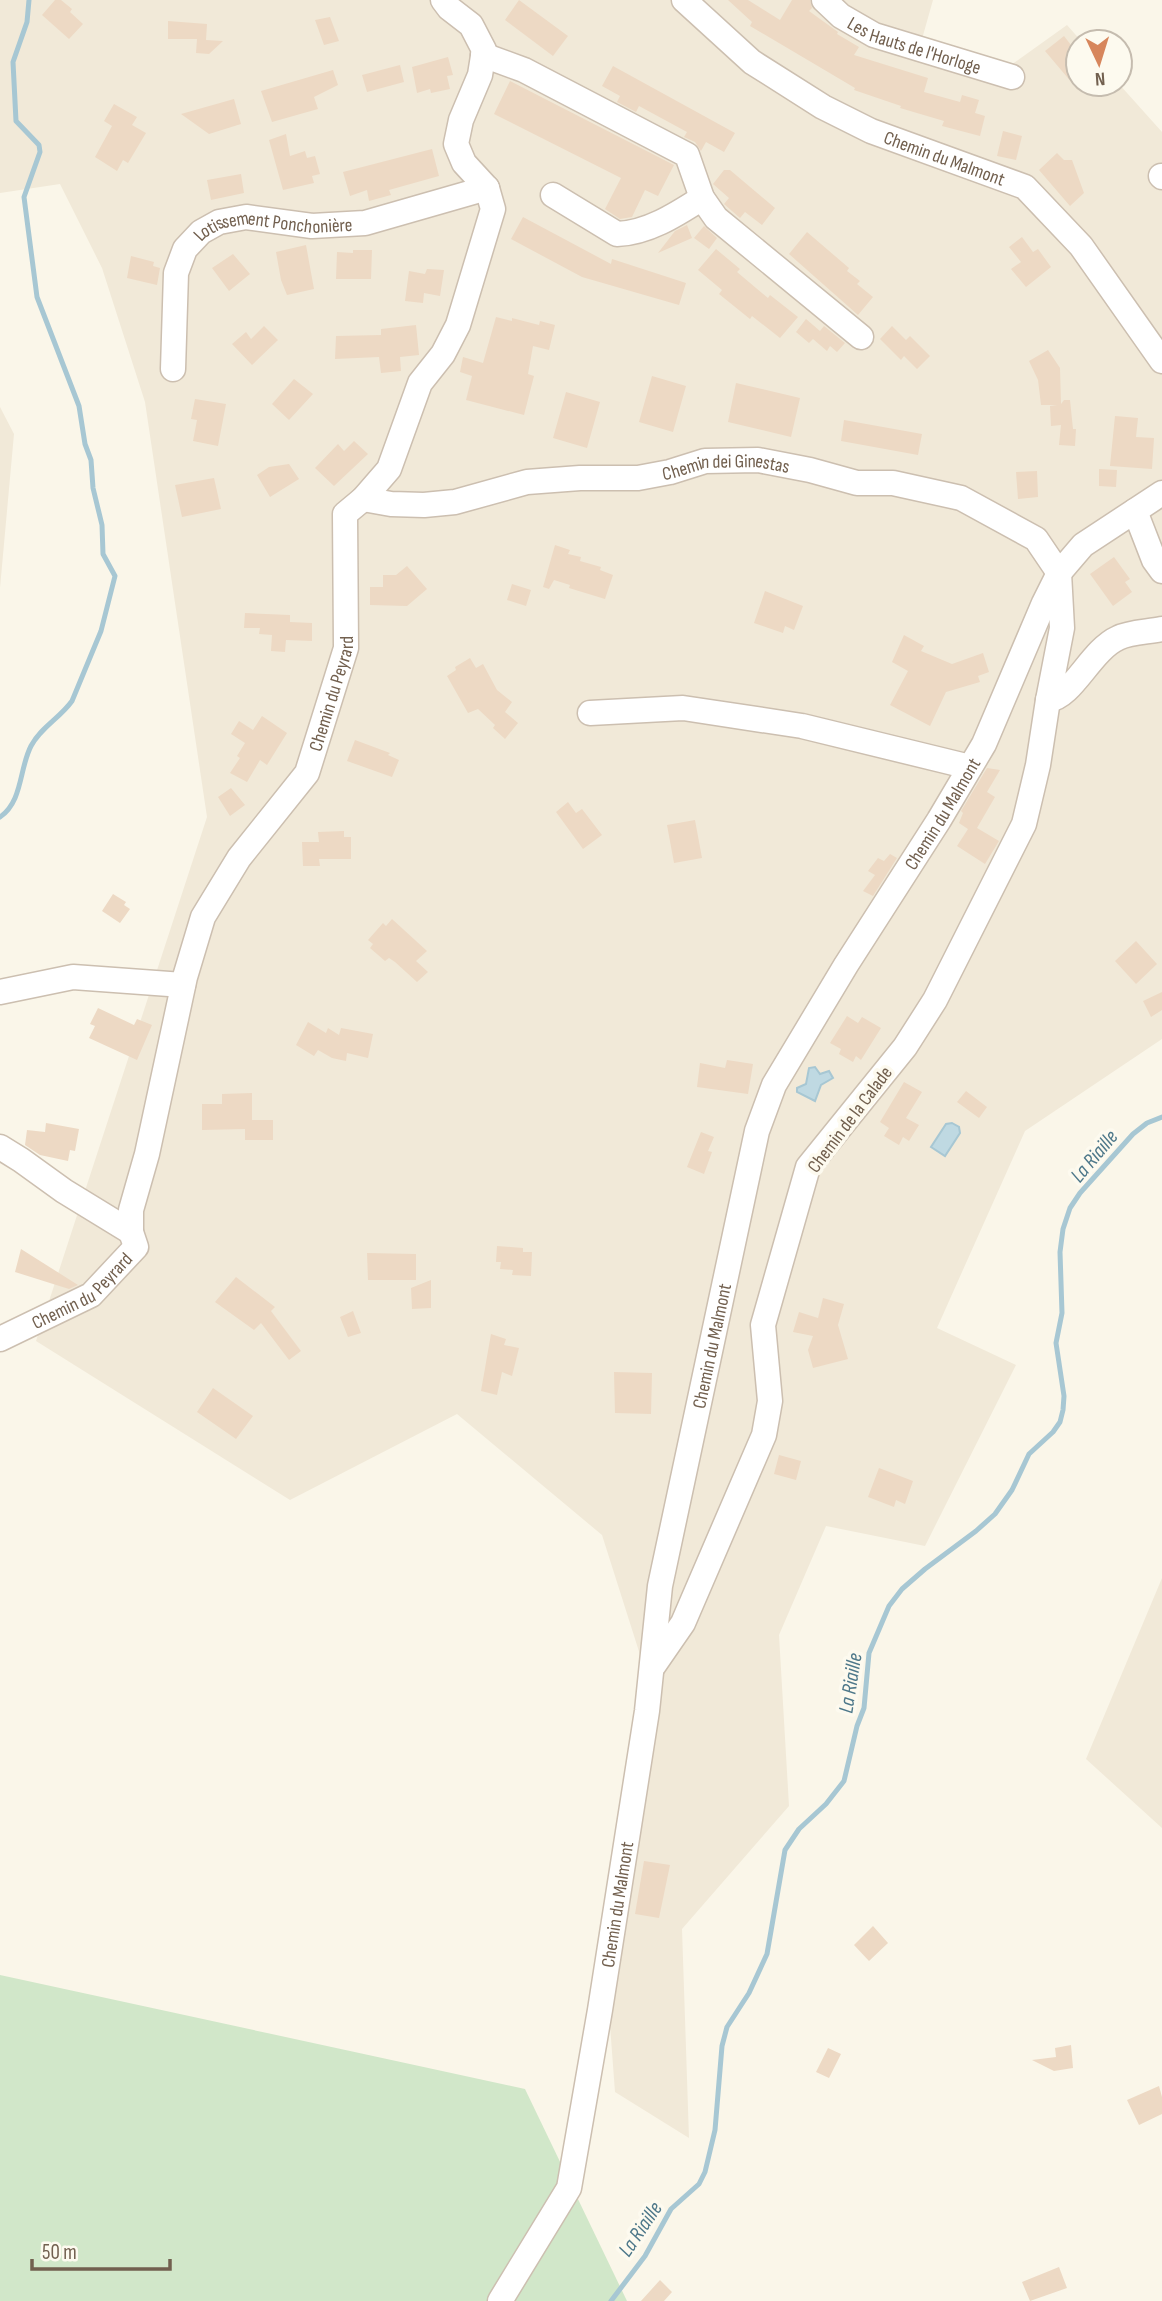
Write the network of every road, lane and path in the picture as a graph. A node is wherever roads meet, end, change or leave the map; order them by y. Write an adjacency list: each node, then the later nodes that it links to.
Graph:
1 (443, 0): 4 (street)
2 (684, 0): 10 (street, Chemin du Malmont)
3 (824, 0): 5 (street, Les Hauts de l'Horloge)
4 (483, 55): 6 (street); 8 (street)
5 (1012, 77)
6 (487, 188): 11 (street, Lotissement Ponchonière); 13 (street, Chemin du Peyrard)
7 (553, 195): 8 (street)
8 (702, 198): 9 (street)
9 (861, 337)
10 (1162, 361)
11 (173, 369)
12 (1162, 493): 14 (street, Chemin du Malmont)
13 (363, 499): 16 (street, Chemin dei Ginestas); 21 (street, Chemin du Peyrard)
14 (1135, 511): 15 (street); 16 (street, Chemin du Malmont)
15 (1162, 571)
16 (1059, 573): 18 (street, Chemin de la Calade); 20 (street, Chemin du Malmont)
17 (1162, 629): 18 (street)
18 (1048, 700): 26 (street, Chemin de la Calade)
19 (590, 713): 20 (street)
20 (970, 767): 26 (street, Chemin du Malmont)
21 (183, 985): 22 (street); 24 (street, Chemin du Peyrard)
22 (0, 992)
23 (0, 1147): 24 (street)
24 (131, 1232): 25 (street, Chemin du Peyrard)
25 (0, 1339)
26 (651, 1668): 27 (street, Chemin du Malmont)
27 (500, 2301)

